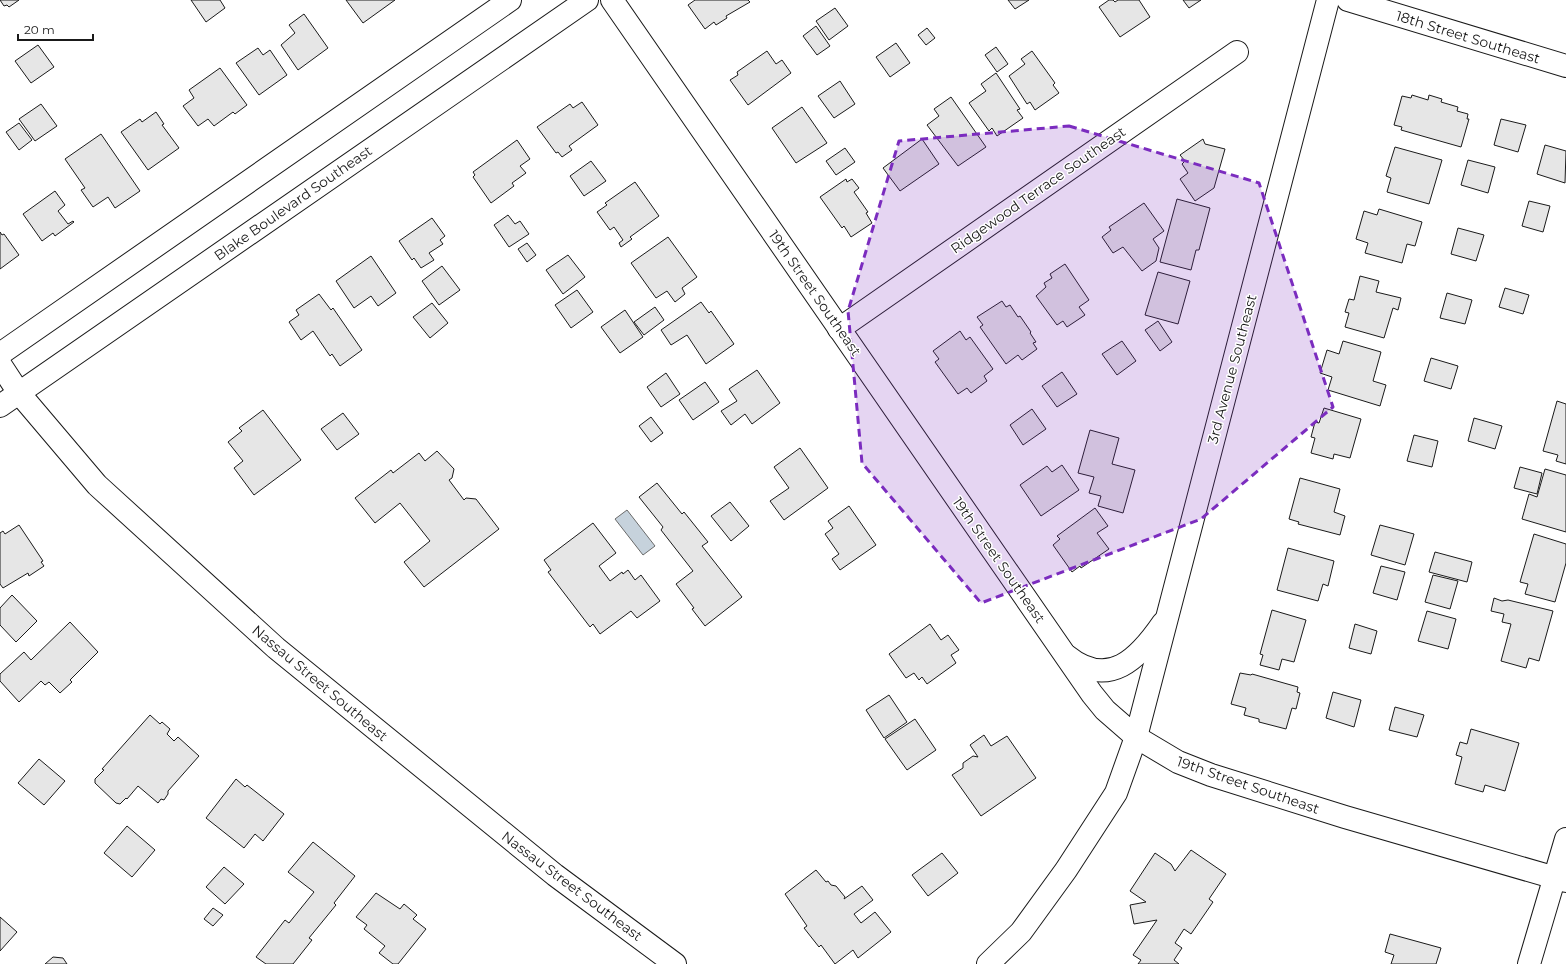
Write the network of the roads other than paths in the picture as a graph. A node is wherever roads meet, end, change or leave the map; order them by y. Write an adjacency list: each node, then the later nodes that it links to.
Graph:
1 (510, 0): 9 (street)
2 (587, 0): 11 (street, Blake Boulevard Southeast)
3 (612, 0): 8 (street, 19th Street Southeast)
4 (1328, 0): 13 (street, 3rd Avenue Southeast)
5 (1348, 0): 7 (street, 18th Street Southeast)
6 (1237, 52): 8 (street, Ridgewood Terrace Southeast)
7 (1566, 66)
8 (840, 329): 14 (street, 19th Street Southeast)
9 (0, 354)
10 (0, 364): 11 (street, Nassau Street Southeast)
11 (20, 393): 12 (street, Blake Boulevard Southeast); 18 (street, Nassau Street Southeast)
12 (0, 406)
13 (1168, 615): 14 (street); 15 (street, 3rd Avenue Southeast)
14 (1062, 652): 15 (street, 19th Street Southeast)
15 (1136, 737): 17 (street, 19th Street Southeast); 19 (street, 3rd Avenue Southeast)
16 (1566, 839): 17 (street)
17 (1561, 880): 20 (street)
18 (675, 964)
19 (988, 964)
20 (1529, 964)

